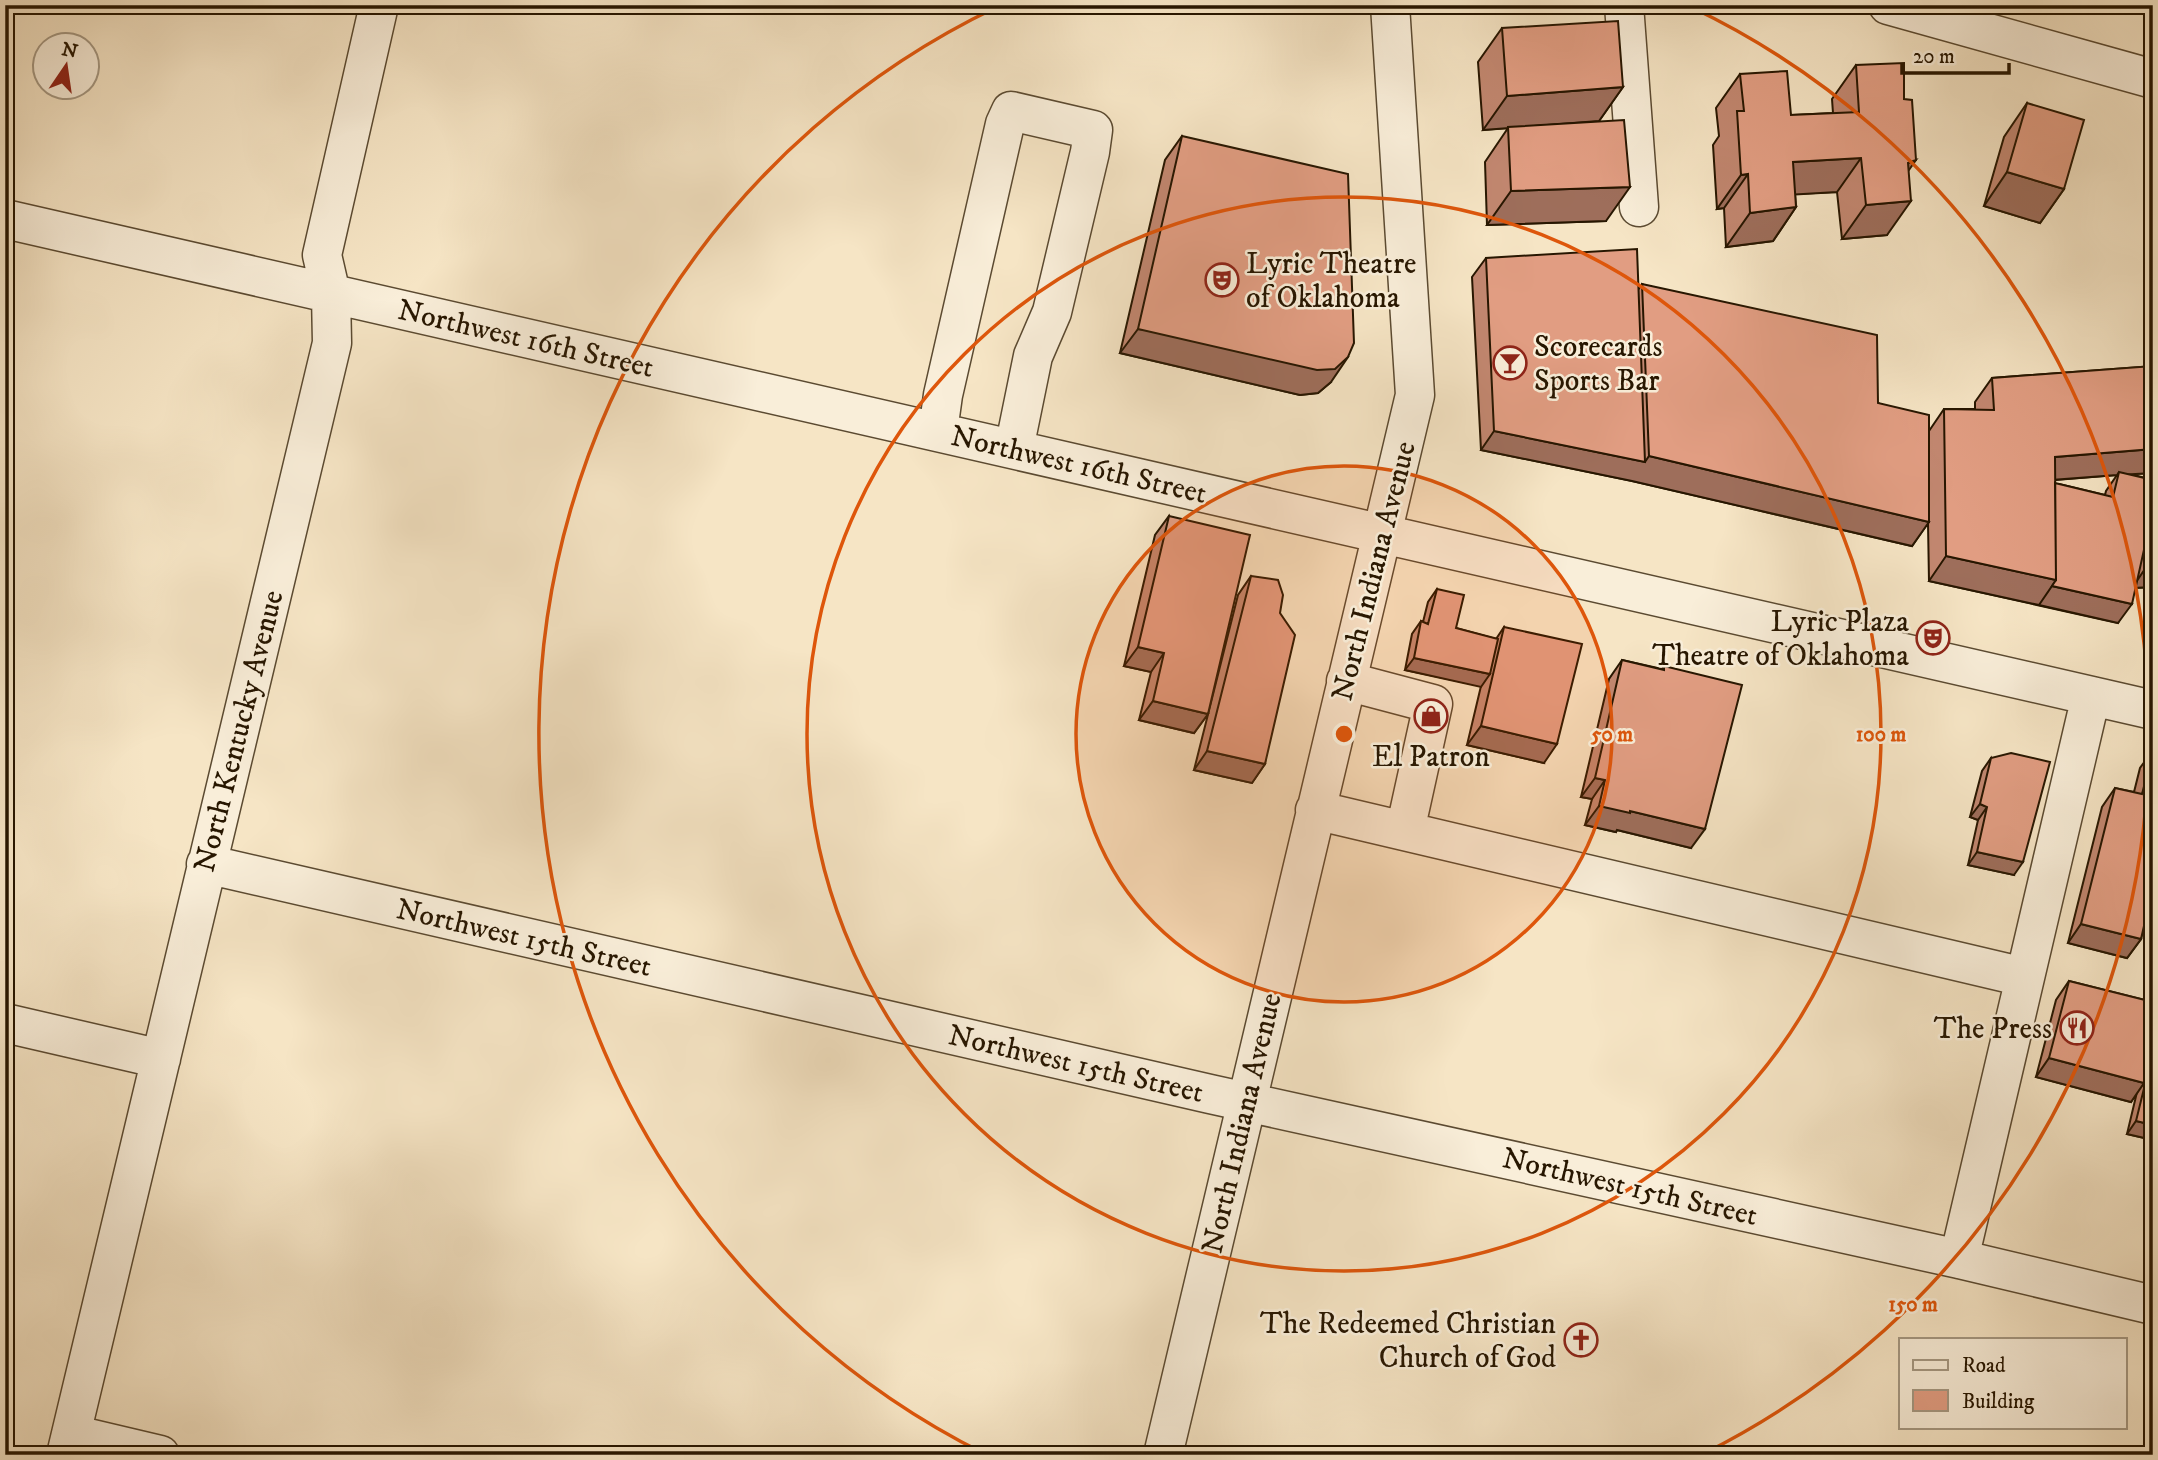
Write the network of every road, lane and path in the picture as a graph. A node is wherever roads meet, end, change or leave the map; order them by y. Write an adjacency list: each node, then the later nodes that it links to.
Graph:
1 (379, 5): 8 (street, North Kentucky Avenue)
2 (1390, 5): 11 (street, North Indiana Avenue)
3 (1624, 5): 6 (street)
4 (1888, 5): 5 (street)
5 (2153, 79)
6 (1639, 207)
7 (5, 219): 8 (street, Northwest 16th Street)
8 (331, 294): 9 (street, Northwest 16th Street); 17 (street, North Kentucky Avenue)
9 (938, 431): 10 (street, Northwest 16th Street); 10 (street)
10 (1014, 449): 11 (street, Northwest 16th Street)
11 (1382, 534): 12 (street, North Indiana Avenue); 13 (street, Northwest 16th Street)
12 (1346, 681): 15 (street, North Indiana Avenue); 16 (street)
13 (2091, 696): 14 (street, Northwest 16th Street); 18 (street)
14 (2153, 710)
15 (1315, 810): 16 (street); 21 (street, North Indiana Avenue)
16 (1405, 831): 18 (street)
17 (206, 864): 20 (street, North Kentucky Avenue); 21 (street, Northwest 15th Street)
18 (2024, 977): 22 (street)
19 (5, 1023): 20 (street)
20 (161, 1059): 24 (street, North Kentucky Avenue)
21 (1246, 1101): 22 (street, Northwest 15th Street); 26 (street, North Indiana Avenue)
22 (1959, 1259): 23 (street, Northwest 15th Street)
23 (2153, 1305)
24 (68, 1445): 25 (street)
25 (160, 1455)
26 (1163, 1455)

